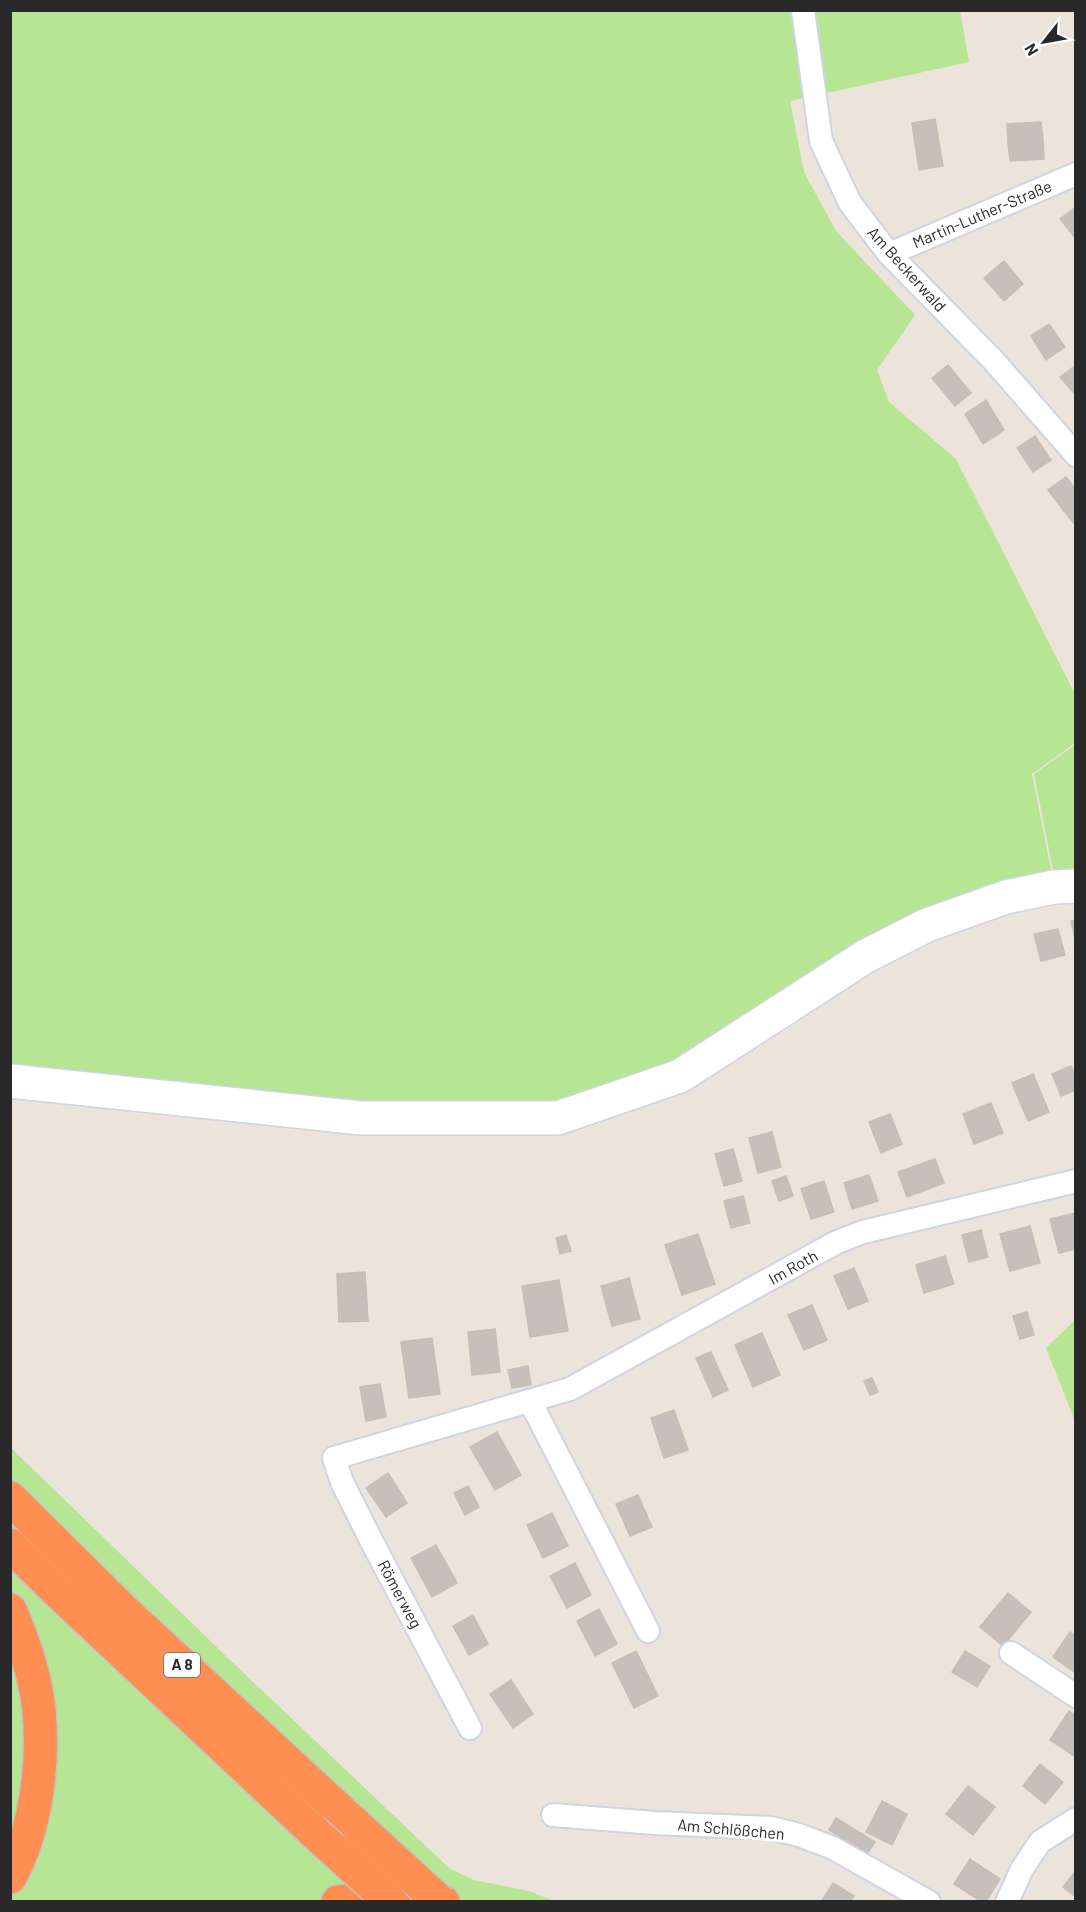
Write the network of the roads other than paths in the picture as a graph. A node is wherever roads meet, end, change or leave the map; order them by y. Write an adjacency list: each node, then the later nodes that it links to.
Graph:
1 (803, 10): 3 (street, Am Beckerwald)
2 (1076, 174): 3 (street, Martin-Luther-Straße)
3 (889, 254): 4 (street, Am Beckerwald)
4 (1076, 455)
5 (1076, 886): 6 (street)
6 (10, 1081)
7 (1076, 1181): 8 (street, Im Roth)
8 (530, 1401): 9 (street, Im Roth); 13 (street)
9 (334, 1458): 16 (street, Römerweg)
10 (10, 1498): 22 (highway, A 8, bridge)
11 (10, 1545): 21 (highway, A 8, bridge)
12 (10, 1610): 19 (highway)
13 (648, 1631)
14 (1011, 1653): 15 (street)
15 (1076, 1696)
16 (470, 1728)
17 (553, 1815): 23 (street, Am Schlößchen)
18 (1076, 1819): 24 (street)
19 (10, 1877)
20 (338, 1902): 22 (highway)
21 (391, 1902)
22 (442, 1902)
23 (929, 1902)
24 (1006, 1902)

